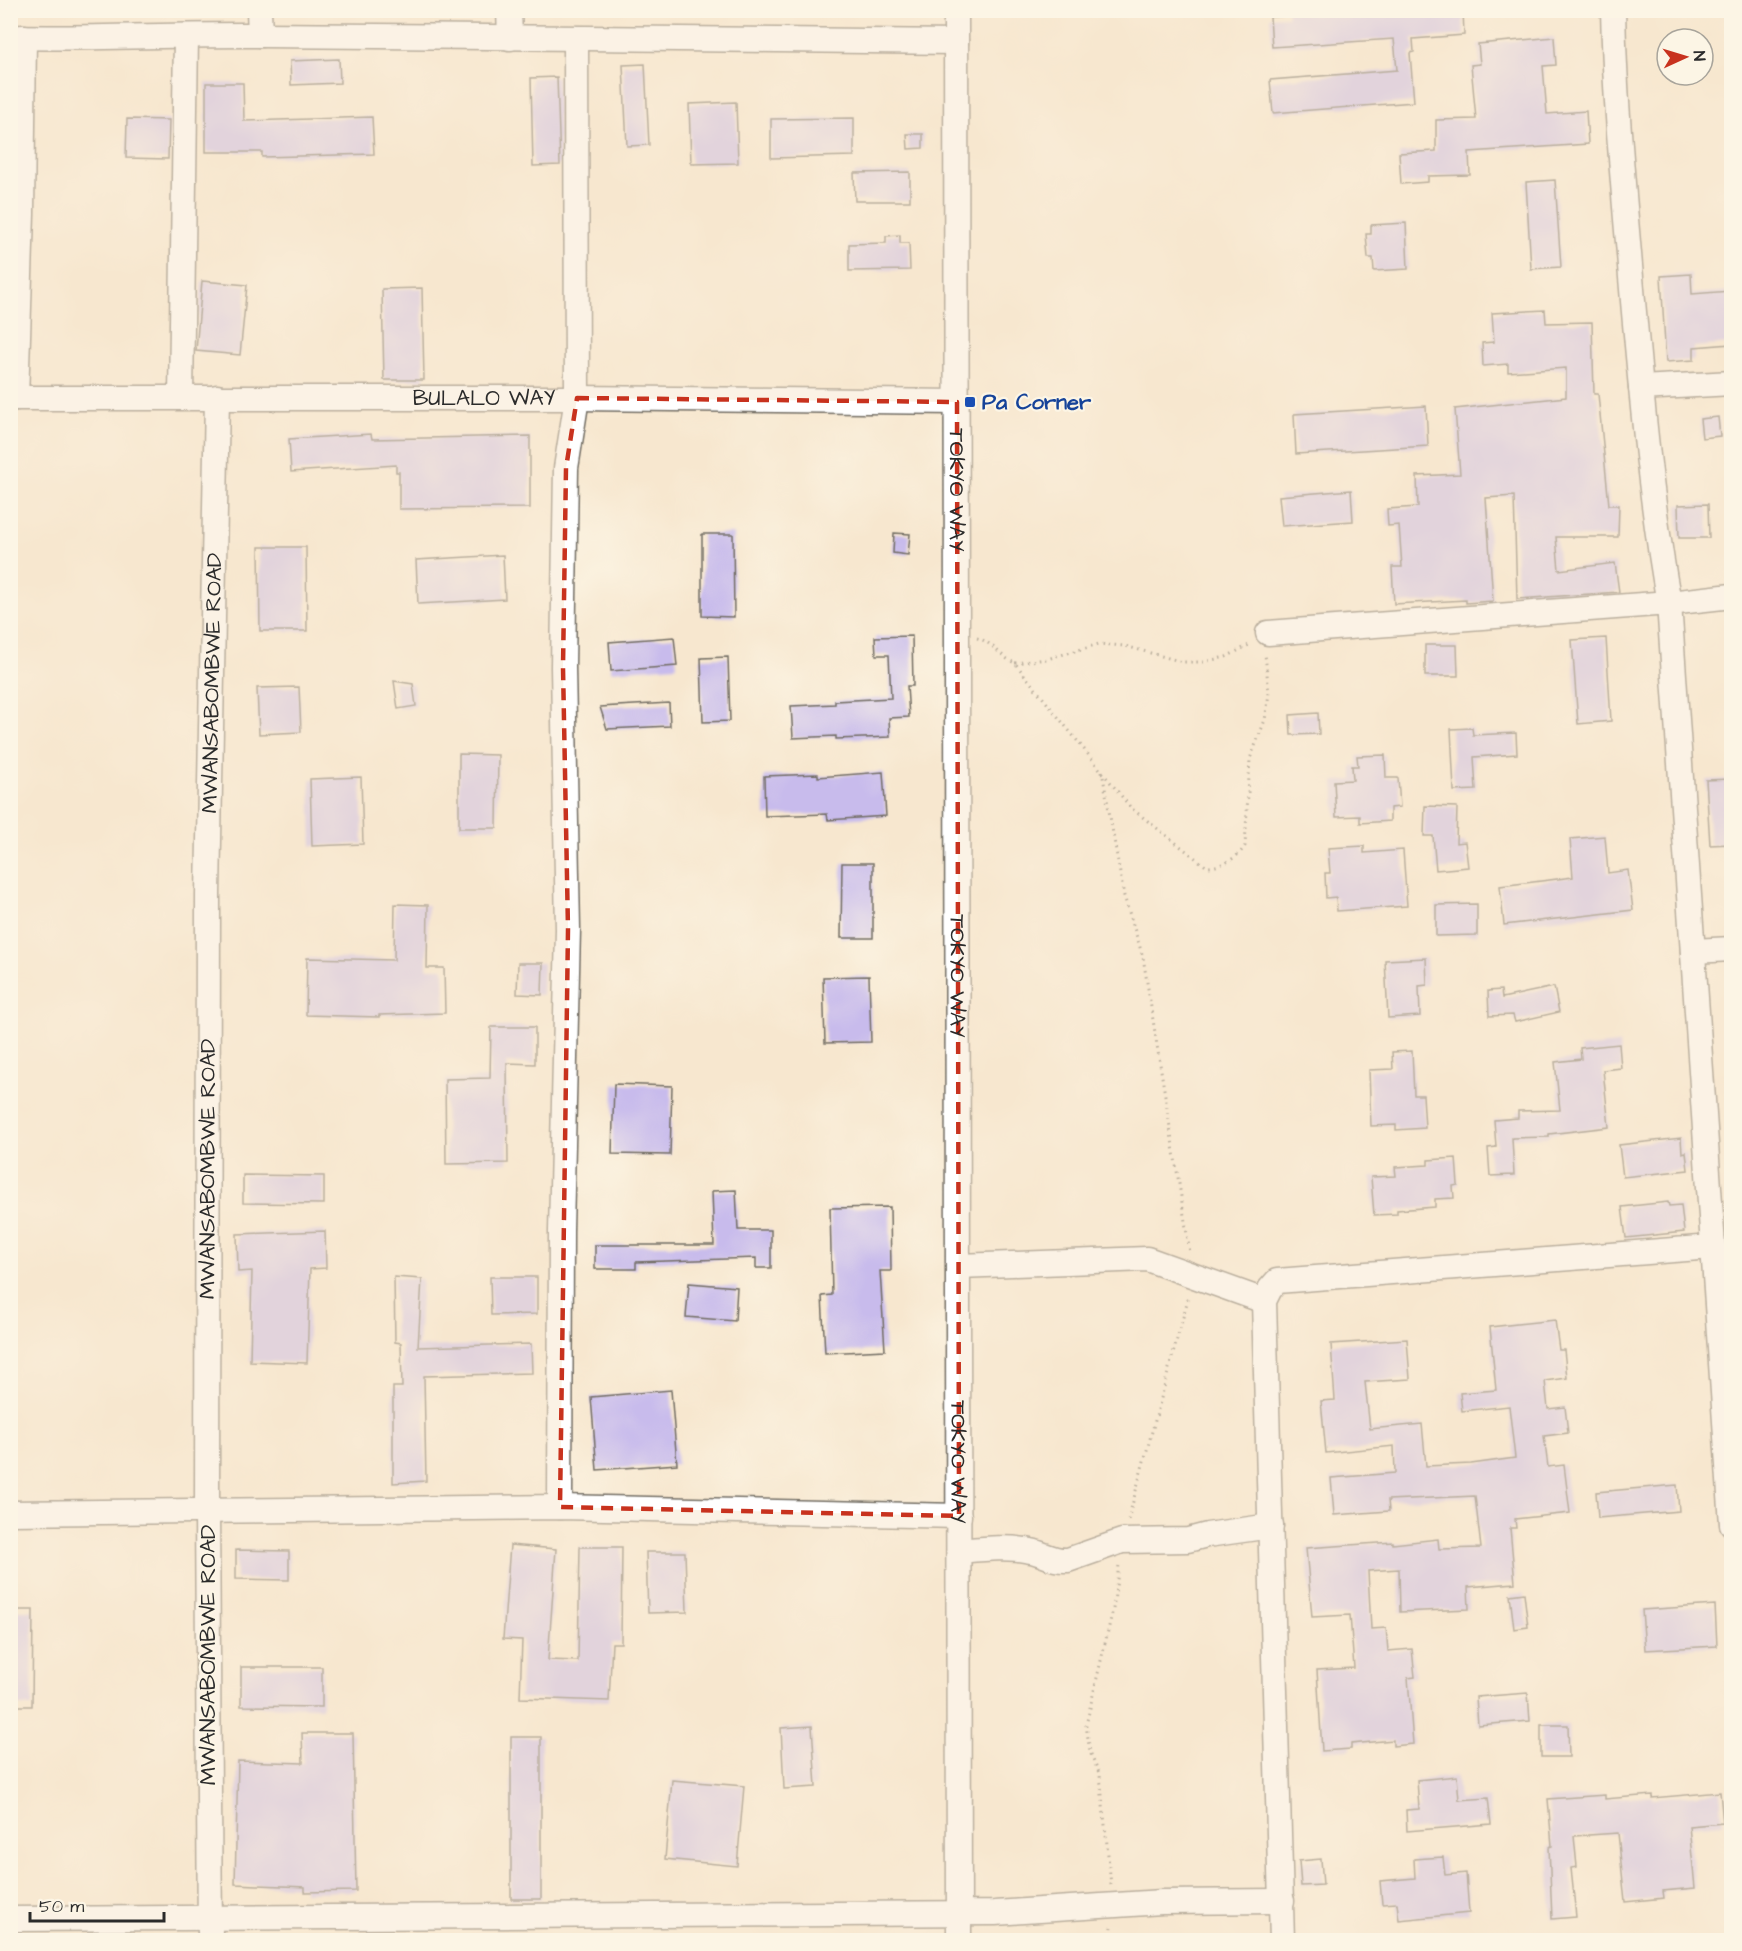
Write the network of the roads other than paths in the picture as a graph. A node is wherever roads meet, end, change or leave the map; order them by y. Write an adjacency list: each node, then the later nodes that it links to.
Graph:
1 (259, 10): 5 (street)
2 (509, 10): 8 (street)
3 (956, 10): 10 (street, TOKYO WAY)
4 (1613, 10): 12 (street)
5 (260, 35): 6 (street); 8 (street)
6 (186, 36): 7 (street); 13 (street)
7 (17, 37): 15 (street)
8 (510, 38): 9 (street)
9 (576, 39): 10 (street); 16 (street)
10 (956, 42): 17 (street, TOKYO WAY)
11 (1731, 383): 12 (street)
12 (1641, 388): 19 (street)
13 (181, 397): 14 (street, BULALO WAY); 15 (street, BULALO WAY)
14 (216, 397): 16 (street, BULALO WAY); 28 (street, MWANSABOMBWE ROAD)
15 (13, 398)
16 (577, 398): 17 (street, BULALO WAY); 27 (street)
17 (957, 402): 24 (street, TOKYO WAY)
18 (1731, 596): 19 (street)
19 (1669, 603): 20 (street); 22 (street)
20 (1265, 635)
21 (1731, 949): 22 (street)
22 (1693, 951): 23 (street)
23 (1712, 1247): 25 (street); 26 (street)
24 (959, 1266): 26 (street); 30 (street, TOKYO WAY)
25 (1723, 1286): 31 (street)
26 (1264, 1301): 32 (street)
27 (560, 1508): 28 (street); 30 (street)
28 (207, 1510): 29 (street); 37 (street, MWANSABOMBWE ROAD)
29 (10, 1513)
30 (959, 1516): 33 (street, TOKYO WAY)
31 (1731, 1524)
32 (1271, 1526): 33 (street); 34 (street)
33 (959, 1551): 35 (street, TOKYO WAY)
34 (1282, 1901): 35 (street); 39 (street)
35 (959, 1912): 37 (street); 38 (street, TOKYO WAY)
36 (10, 1919): 37 (street)
37 (210, 1930)
38 (959, 1941)
39 (1282, 1941)

